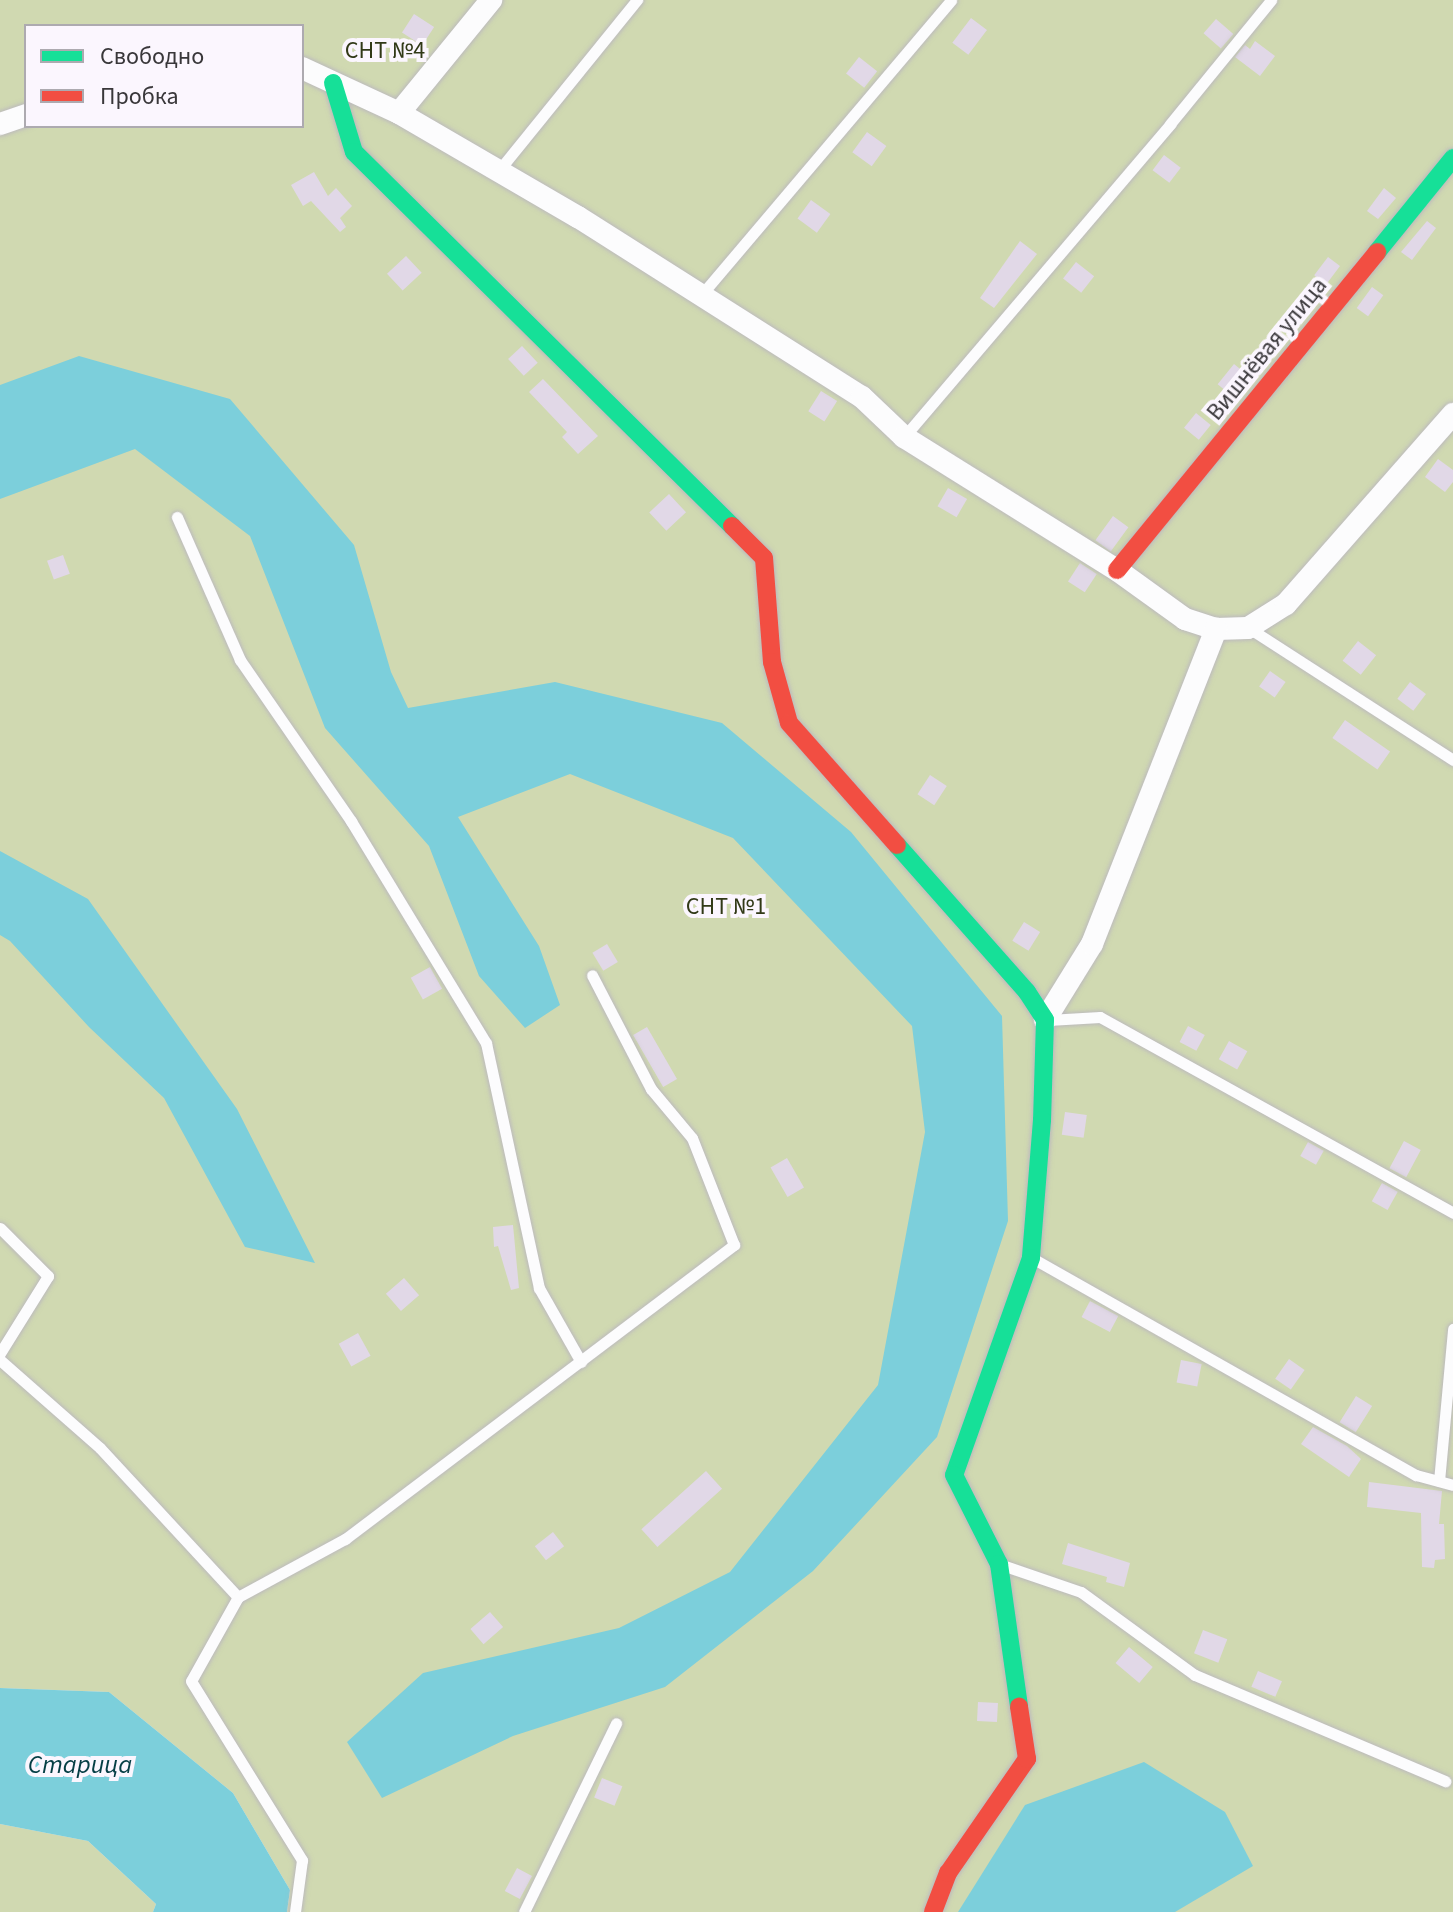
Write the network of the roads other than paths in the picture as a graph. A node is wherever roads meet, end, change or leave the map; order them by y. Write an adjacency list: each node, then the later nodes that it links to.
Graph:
1 (491, 0): 7 (street)
2 (637, 0): 11 (lane)
3 (951, 0): 12 (lane)
4 (1271, 0): 14 (lane)
5 (304, 69): 6 (street)
6 (333, 83): 7 (street); 21 (street)
7 (399, 113): 11 (street)
8 (24, 116): 9 (street)
9 (0, 124)
10 (1453, 158): 16 (street, Вишнёвая улица)
11 (500, 169): 12 (street)
12 (702, 294): 14 (street)
13 (1453, 414): 17 (street)
14 (904, 437): 16 (street)
15 (177, 517): 28 (lane)
16 (1117, 570): 18 (street)
17 (1248, 628): 18 (street); 19 (lane)
18 (1216, 629): 21 (street)
19 (1453, 760)
20 (592, 975): 28 (lane)
21 (1045, 1020): 22 (lane); 24 (street)
22 (1453, 1213)
23 (0, 1228): 26 (lane)
24 (1031, 1258): 29 (lane); 31 (street)
25 (1453, 1329): 29 (lane)
26 (0, 1353)
27 (0, 1360): 32 (lane)
28 (581, 1362): 32 (lane)
29 (1439, 1481): 30 (lane)
30 (1453, 1485)
31 (999, 1564): 34 (lane); 37 (street)
32 (238, 1597): 35 (lane)
33 (616, 1723): 36 (lane)
34 (1445, 1781)
35 (295, 1912)
36 (524, 1912)
37 (933, 1912)

